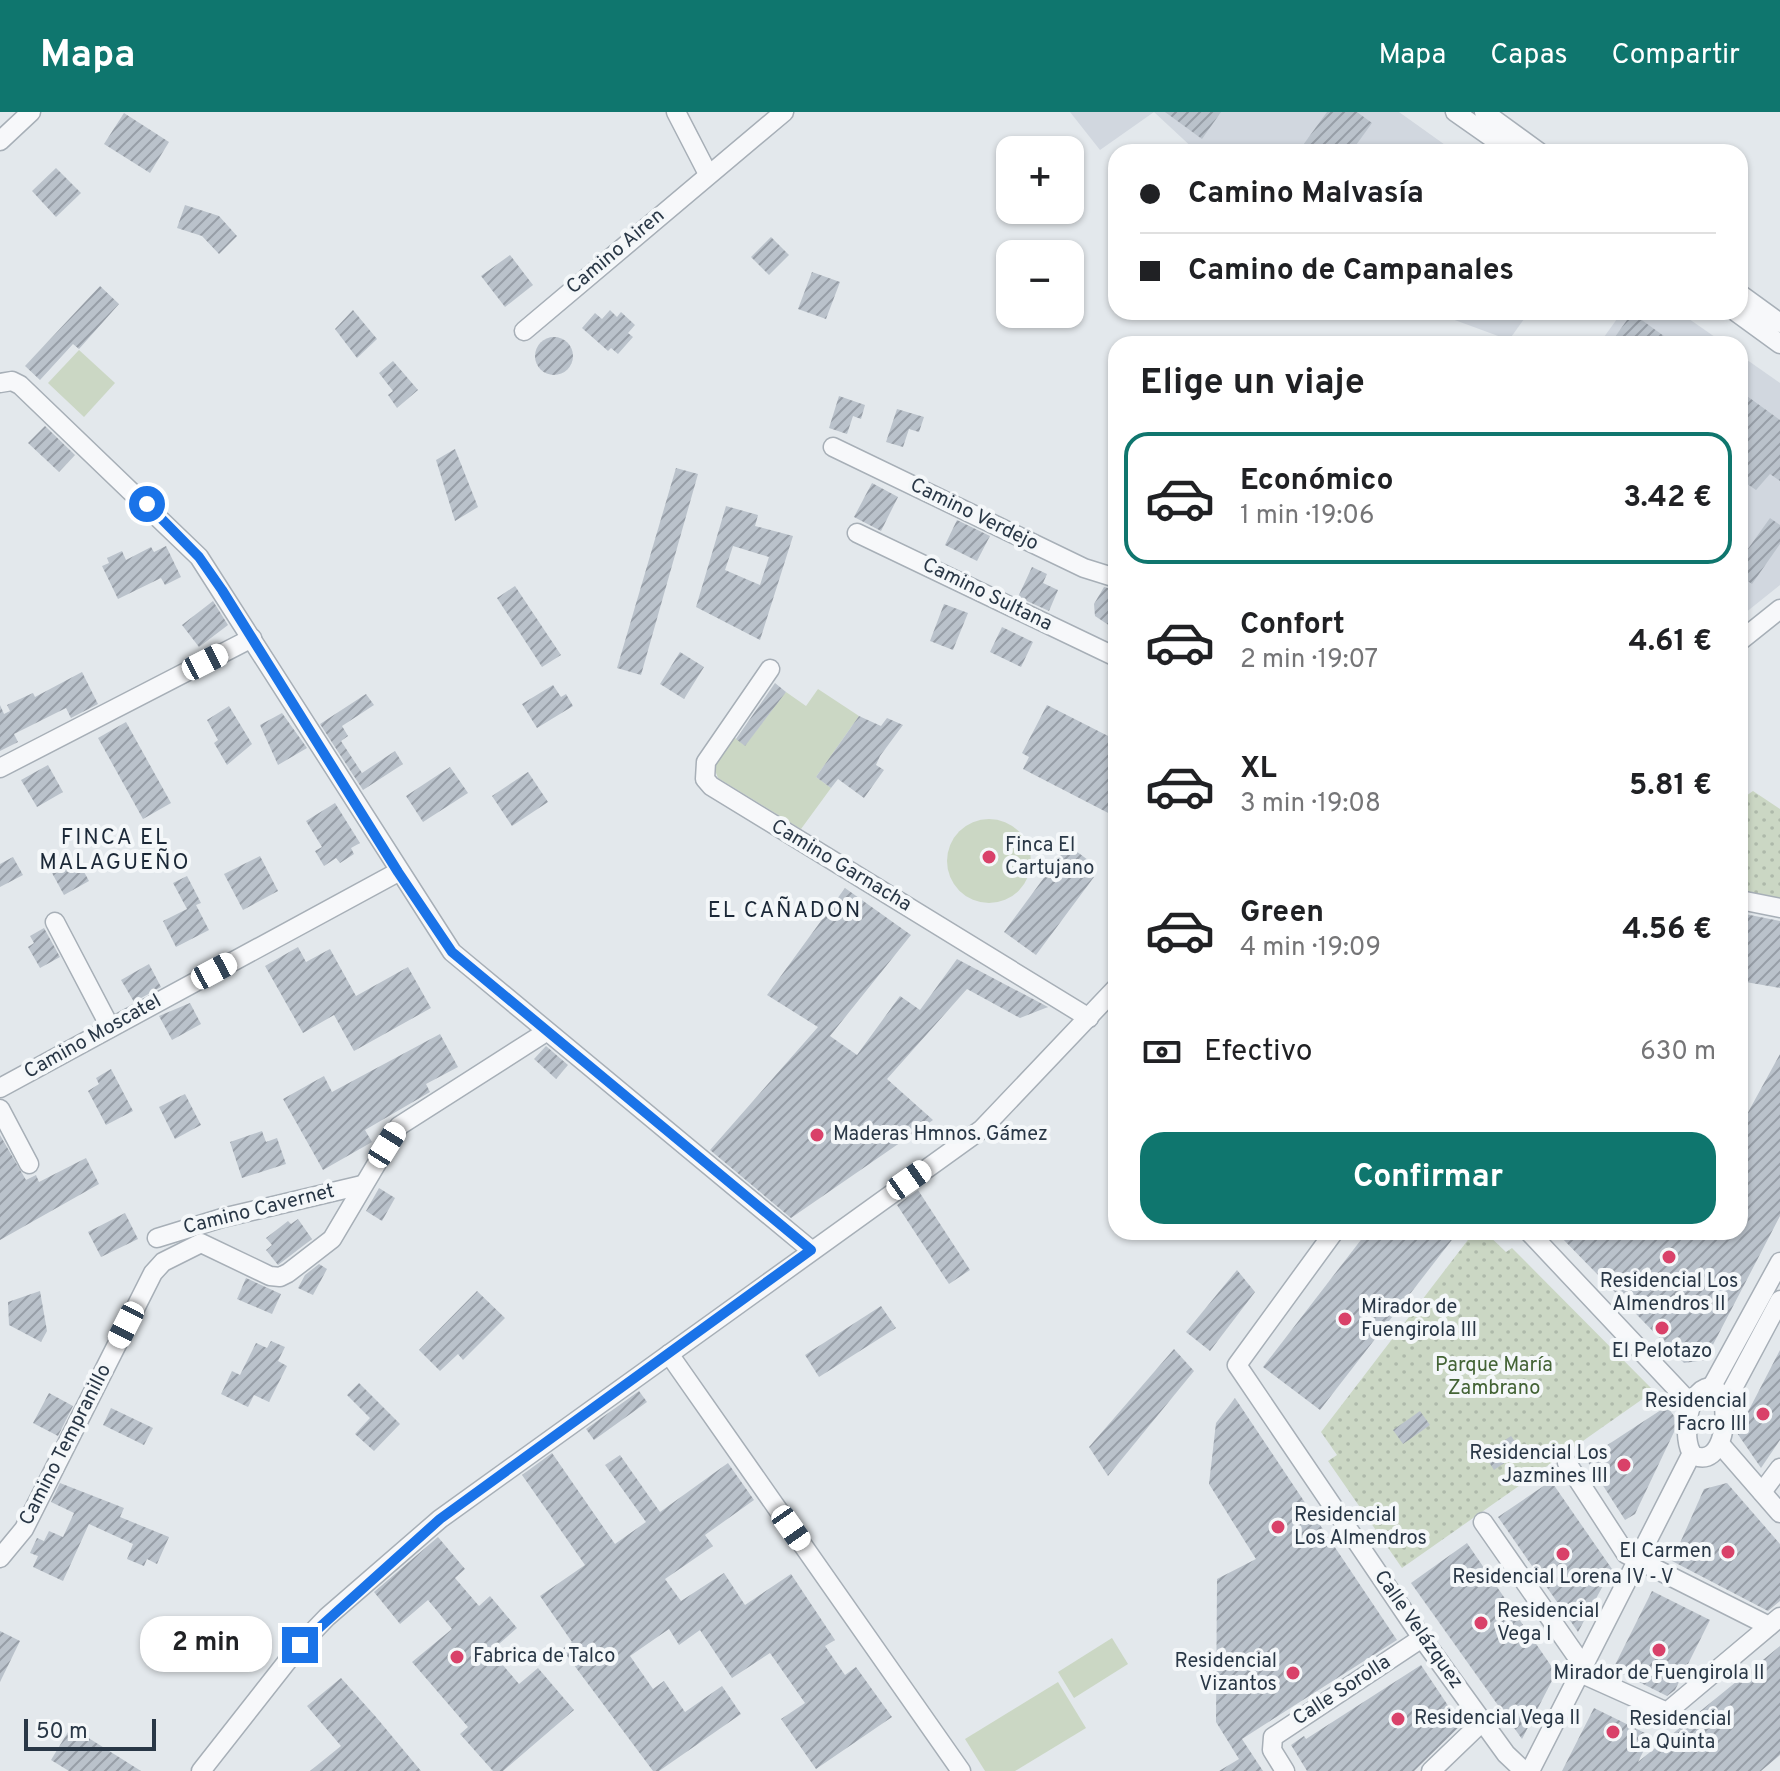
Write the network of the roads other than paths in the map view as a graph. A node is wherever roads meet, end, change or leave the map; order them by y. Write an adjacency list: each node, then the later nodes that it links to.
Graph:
1 (31, 112): 6 (street)
2 (676, 112): 9 (street)
3 (784, 112): 9 (street, Camino Airen)
4 (1455, 112): 7 (street)
5 (1484, 112): 8 (street)
6 (0, 141)
7 (1501, 144)
8 (1528, 144)
9 (708, 174): 13 (street, Camino Airen)
10 (1748, 300): 12 (street)
11 (1747, 320): 14 (street)
12 (1780, 323)
13 (524, 331)
14 (1780, 344)
15 (0, 383): 21 (street)
16 (833, 447): 18 (street, Camino Verdejo)
17 (857, 533): 22 (street, Camino Sultana)
18 (1108, 576)
19 (1780, 609): 20 (street)
20 (1748, 635)
21 (252, 638): 24 (street); 25 (street)
22 (1108, 653)
23 (770, 669): 30 (street, Camino Garnacha)
24 (0, 768)
25 (398, 872): 31 (street, Camino Moscatel); 32 (street)
26 (1748, 902): 27 (street)
27 (1780, 908)
28 (55, 922): 31 (street)
29 (1108, 997): 30 (street)
30 (1089, 1018): 40 (street)
31 (110, 1027): 33 (street, Camino Moscatel)
32 (546, 1032): 36 (street, Camino Tempranillo); 40 (street)
33 (0, 1088)
34 (0, 1109): 35 (street)
35 (29, 1164)
36 (362, 1185): 37 (street, Camino Cavernet); 54 (street, Camino Tempranillo)
37 (157, 1238)
38 (1328, 1240): 57 (street, Calle Velázquez)
39 (1537, 1240): 45 (street)
40 (811, 1250): 43 (street)
41 (1780, 1262): 44 (street)
42 (1778, 1312): 46 (street)
43 (669, 1354): 60 (street); 61 (street)
44 (1711, 1388): 45 (street); 46 (street)
45 (1692, 1405): 48 (street)
46 (1724, 1405): 47 (street)
47 (1720, 1444): 48 (street); 51 (street)
48 (1692, 1453): 55 (street)
49 (1567, 1463): 55 (street)
50 (1780, 1468): 51 (street)
51 (1762, 1492): 52 (street)
52 (1780, 1513)
53 (1483, 1522): 58 (street)
54 (0, 1558)
55 (1640, 1561): 56 (street); 58 (street)
56 (1775, 1622): 58 (street)
57 (1422, 1638): 59 (street, Calle Velázquez); 62 (street, Calle Sorolla)
58 (1582, 1670): 64 (street)
59 (1482, 1722): 63 (street); 64 (street, Calle Velázquez)
60 (201, 1771)
61 (961, 1771)
62 (1285, 1771)
63 (1431, 1771)
64 (1527, 1771)

